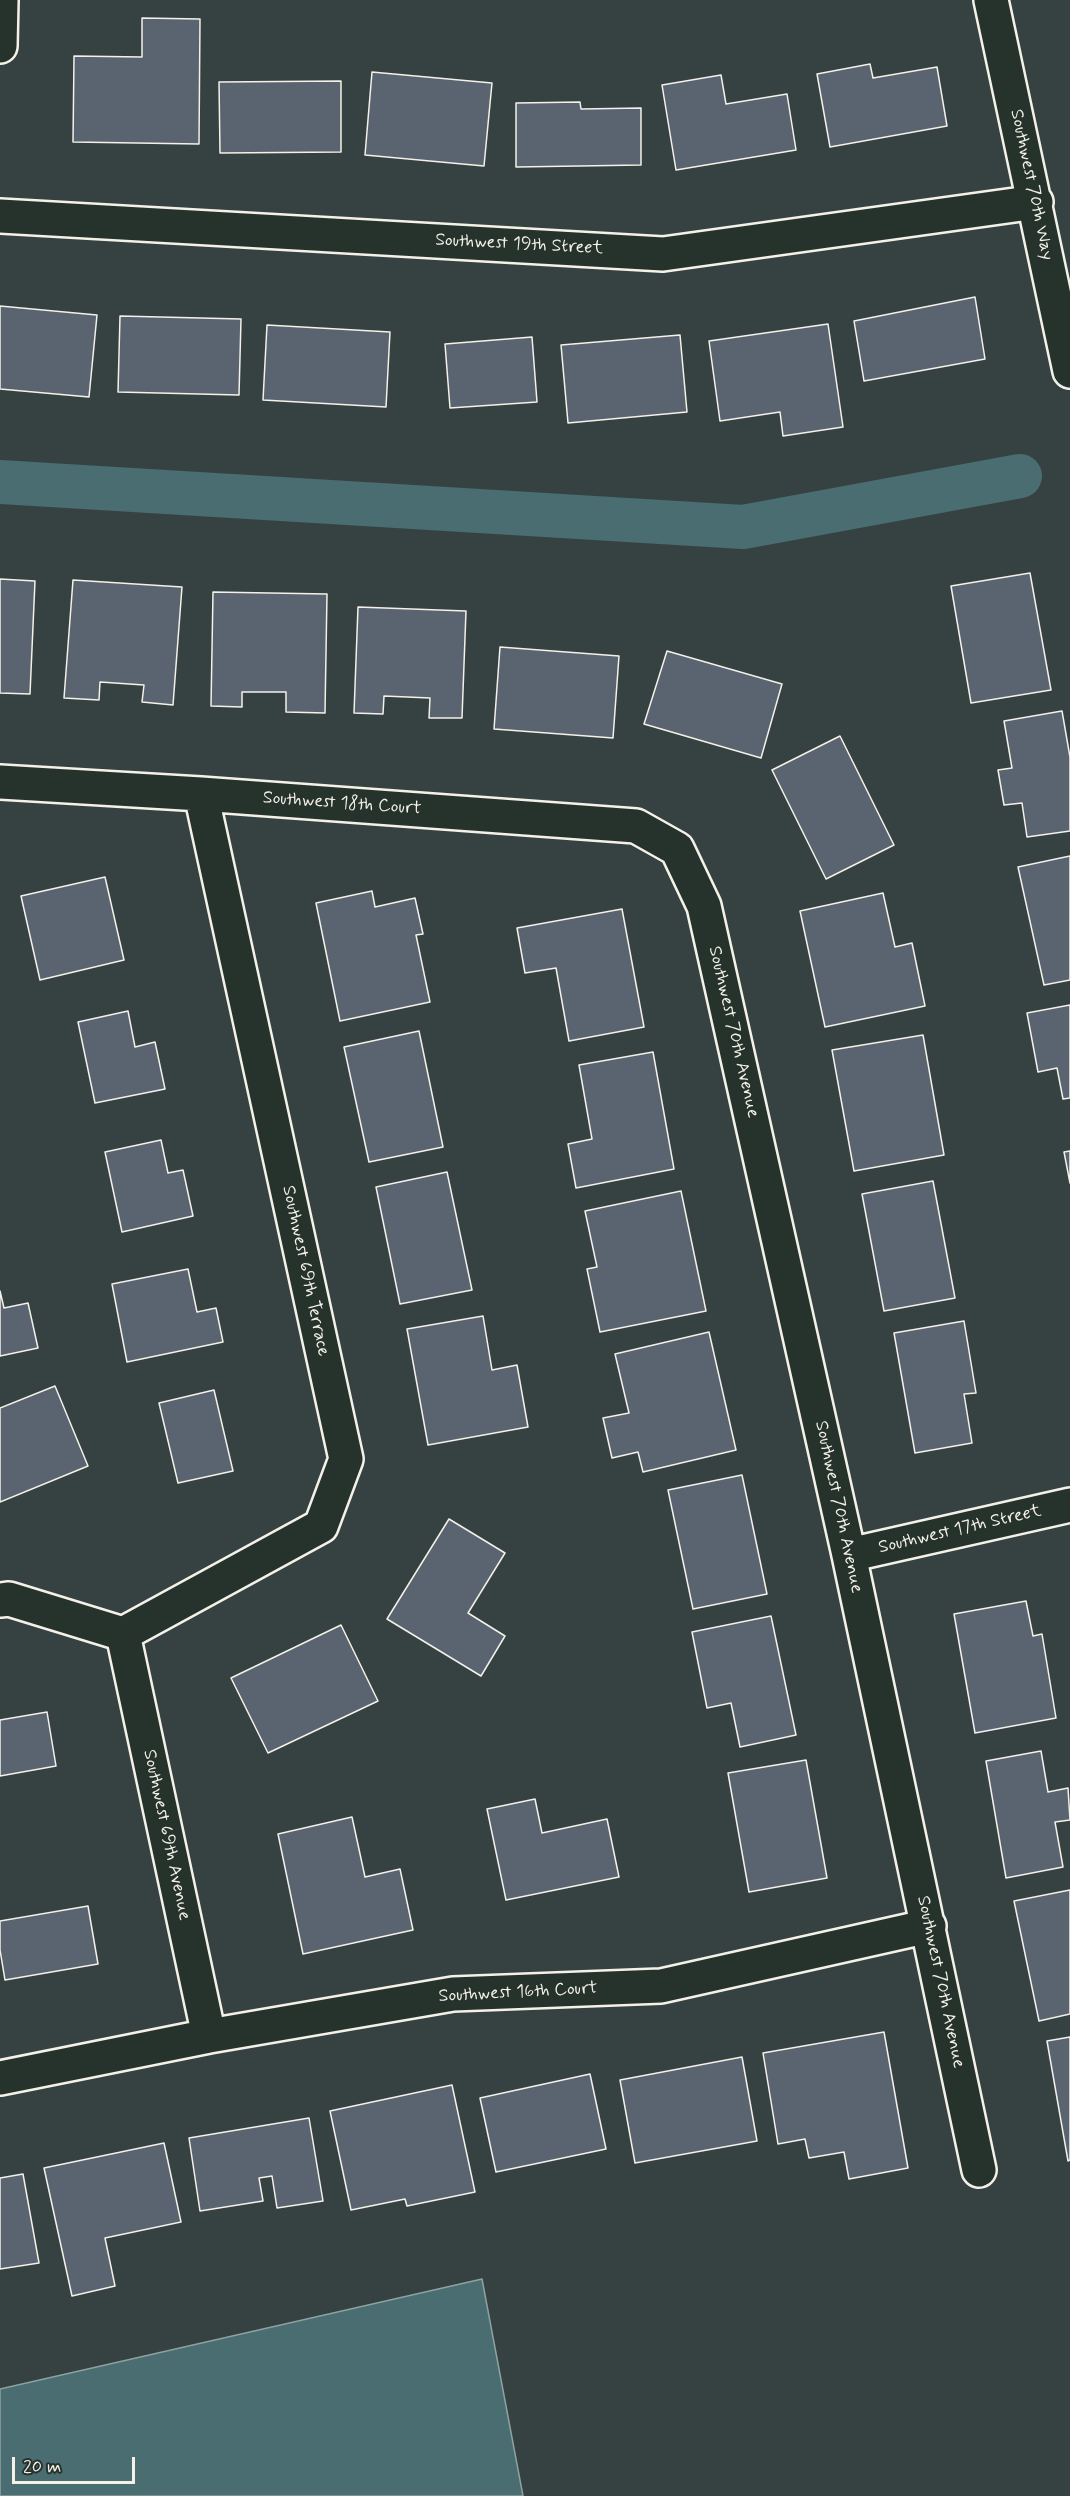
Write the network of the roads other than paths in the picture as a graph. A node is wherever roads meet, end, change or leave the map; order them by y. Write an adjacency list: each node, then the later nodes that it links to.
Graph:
1 (1, 0): 3 (street)
2 (991, 0): 4 (street, Southwest 70th Way)
3 (0, 45)
4 (1036, 202): 5 (street, Southwest 19th Street); 6 (street, Southwest 70th Way)
5 (0, 216)
6 (1070, 371)
7 (0, 782): 8 (street, Southwest 18th Court)
8 (201, 794): 9 (street, Southwest 18th Court); 13 (street, Southwest 69th Terrace)
9 (678, 849): 11 (street, Southwest 70th Avenue)
10 (1070, 1505): 11 (street, Southwest 17th Street)
11 (849, 1555): 14 (street, Southwest 70th Avenue)
12 (0, 1600): 13 (street)
13 (123, 1634): 15 (street, Southwest 69th Avenue)
14 (929, 1926): 15 (street, Southwest 16th Court); 17 (street, Southwest 70th Avenue)
15 (208, 2036): 16 (street, Southwest 16th Court)
16 (0, 2078)
17 (979, 2170)

